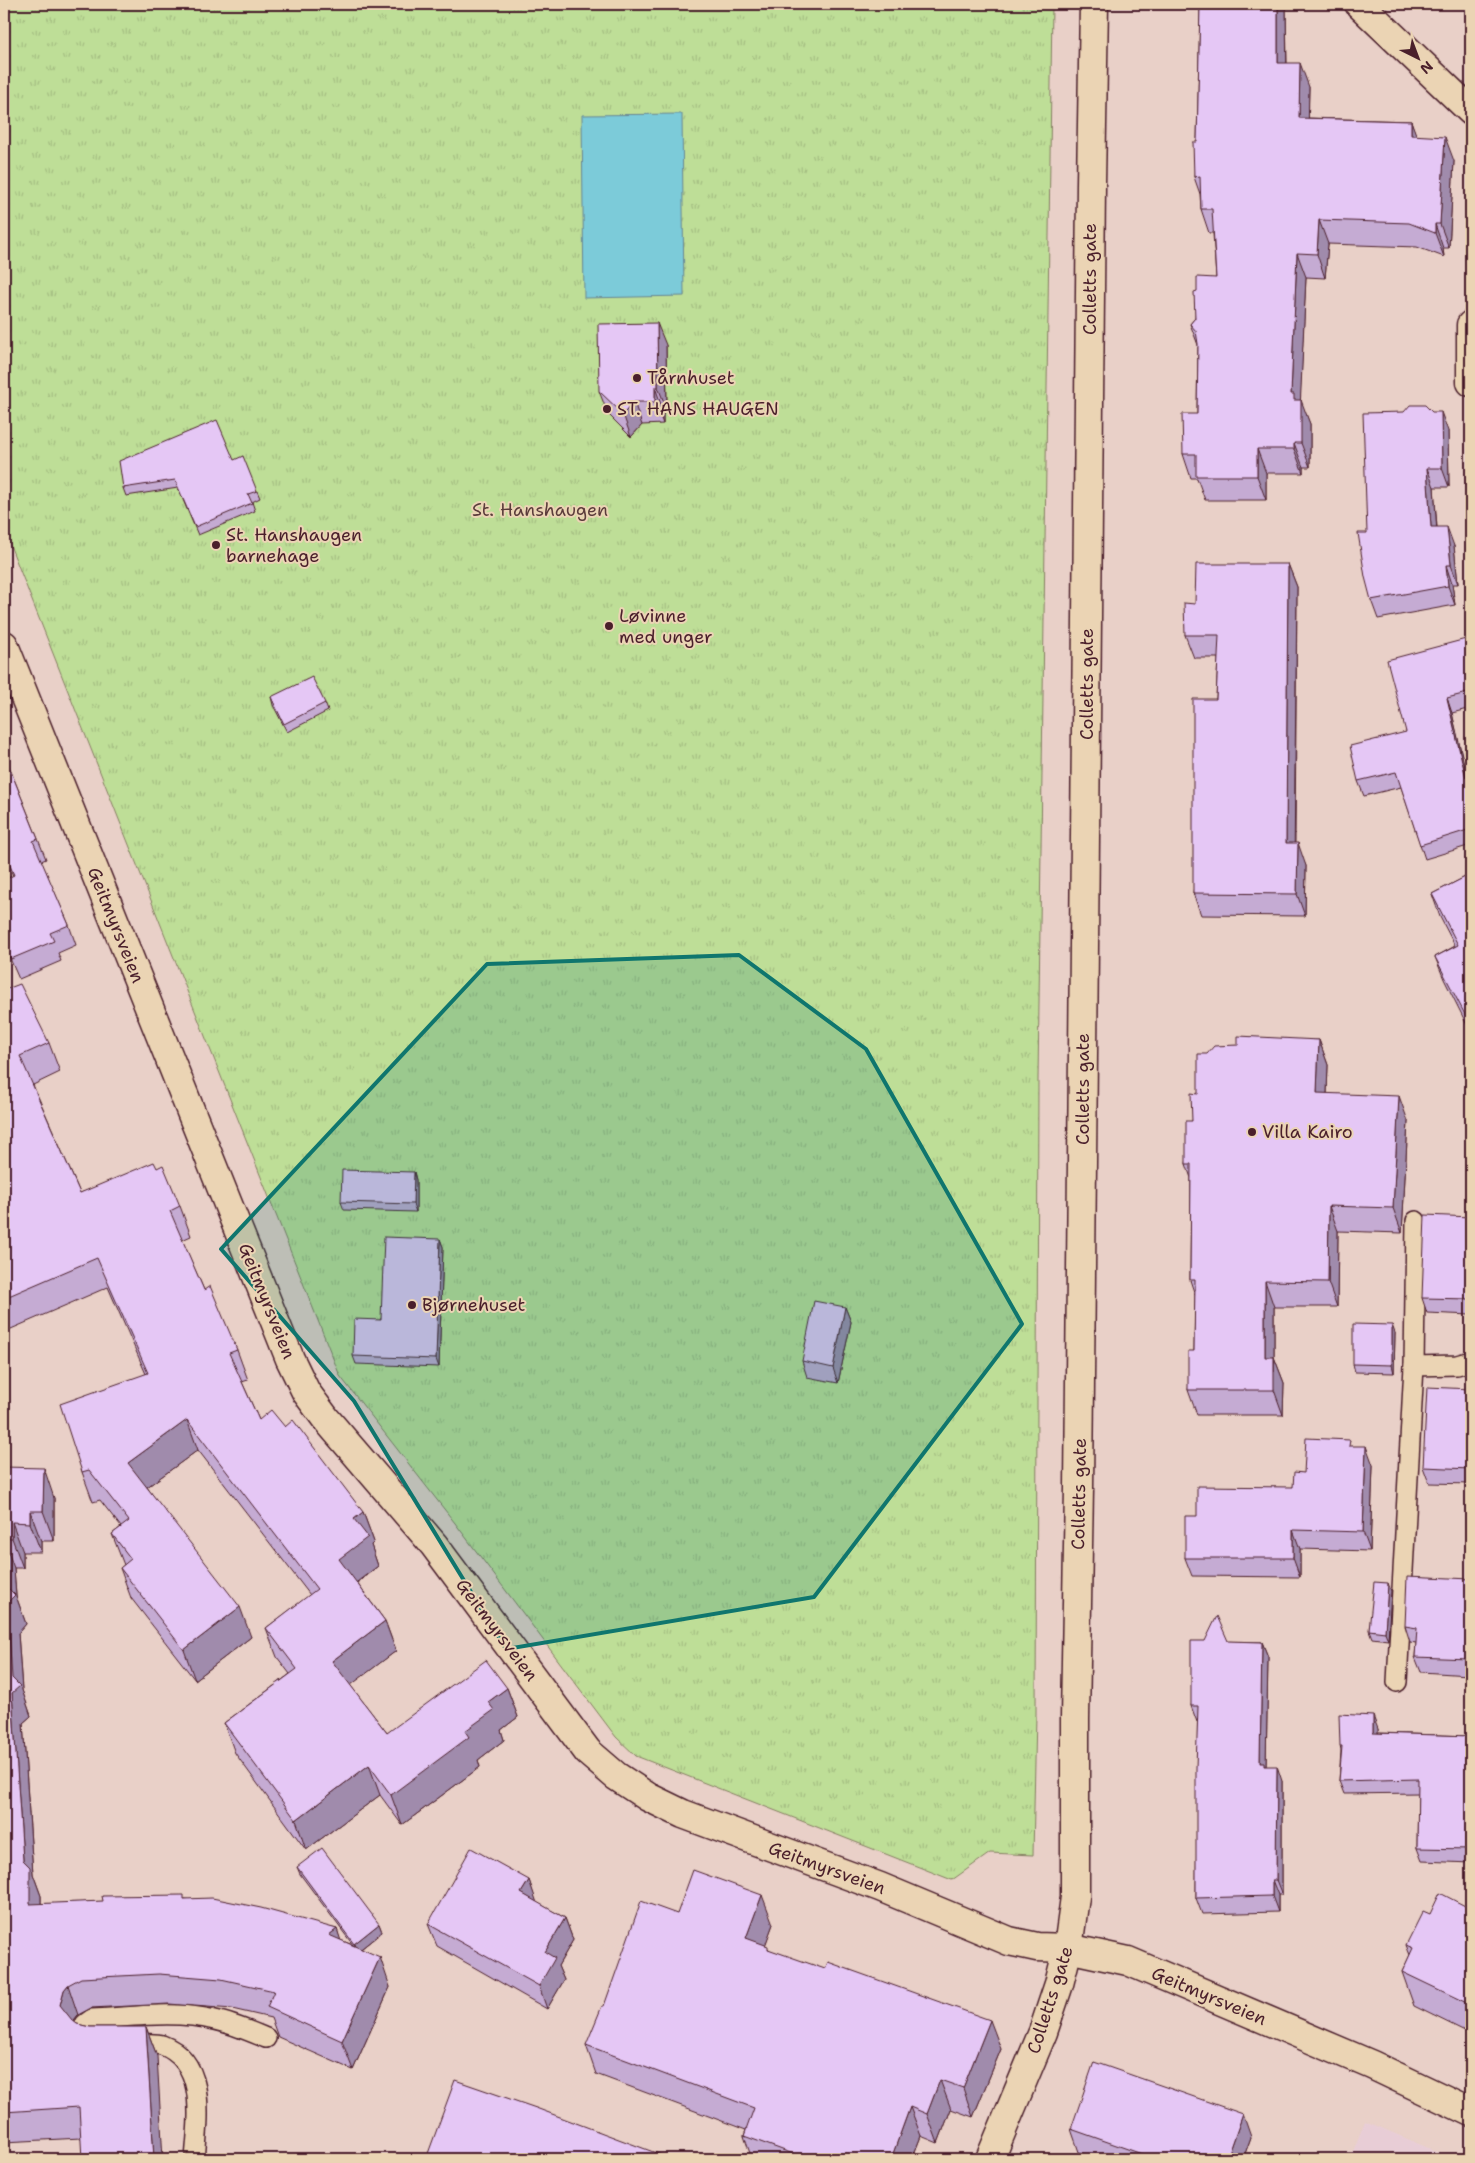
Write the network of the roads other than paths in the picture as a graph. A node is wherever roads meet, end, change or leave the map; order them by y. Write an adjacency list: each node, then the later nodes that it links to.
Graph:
1 (1094, 4): 11 (street, Colletts gate)
2 (1359, 4): 3 (street)
3 (1471, 111)
4 (1471, 325): 5 (street)
5 (1471, 382)
6 (4, 645): 11 (street, Geitmyrsveien)
7 (1416, 1221): 9 (lane)
8 (1471, 1361): 9 (lane)
9 (1414, 1366): 10 (lane)
10 (1397, 1682)
11 (1068, 1948): 13 (street, Geitmyrsveien); 15 (street, Colletts gate)
12 (266, 2038): 14 (lane)
13 (1471, 2112)
14 (195, 2159)
15 (990, 2159)

